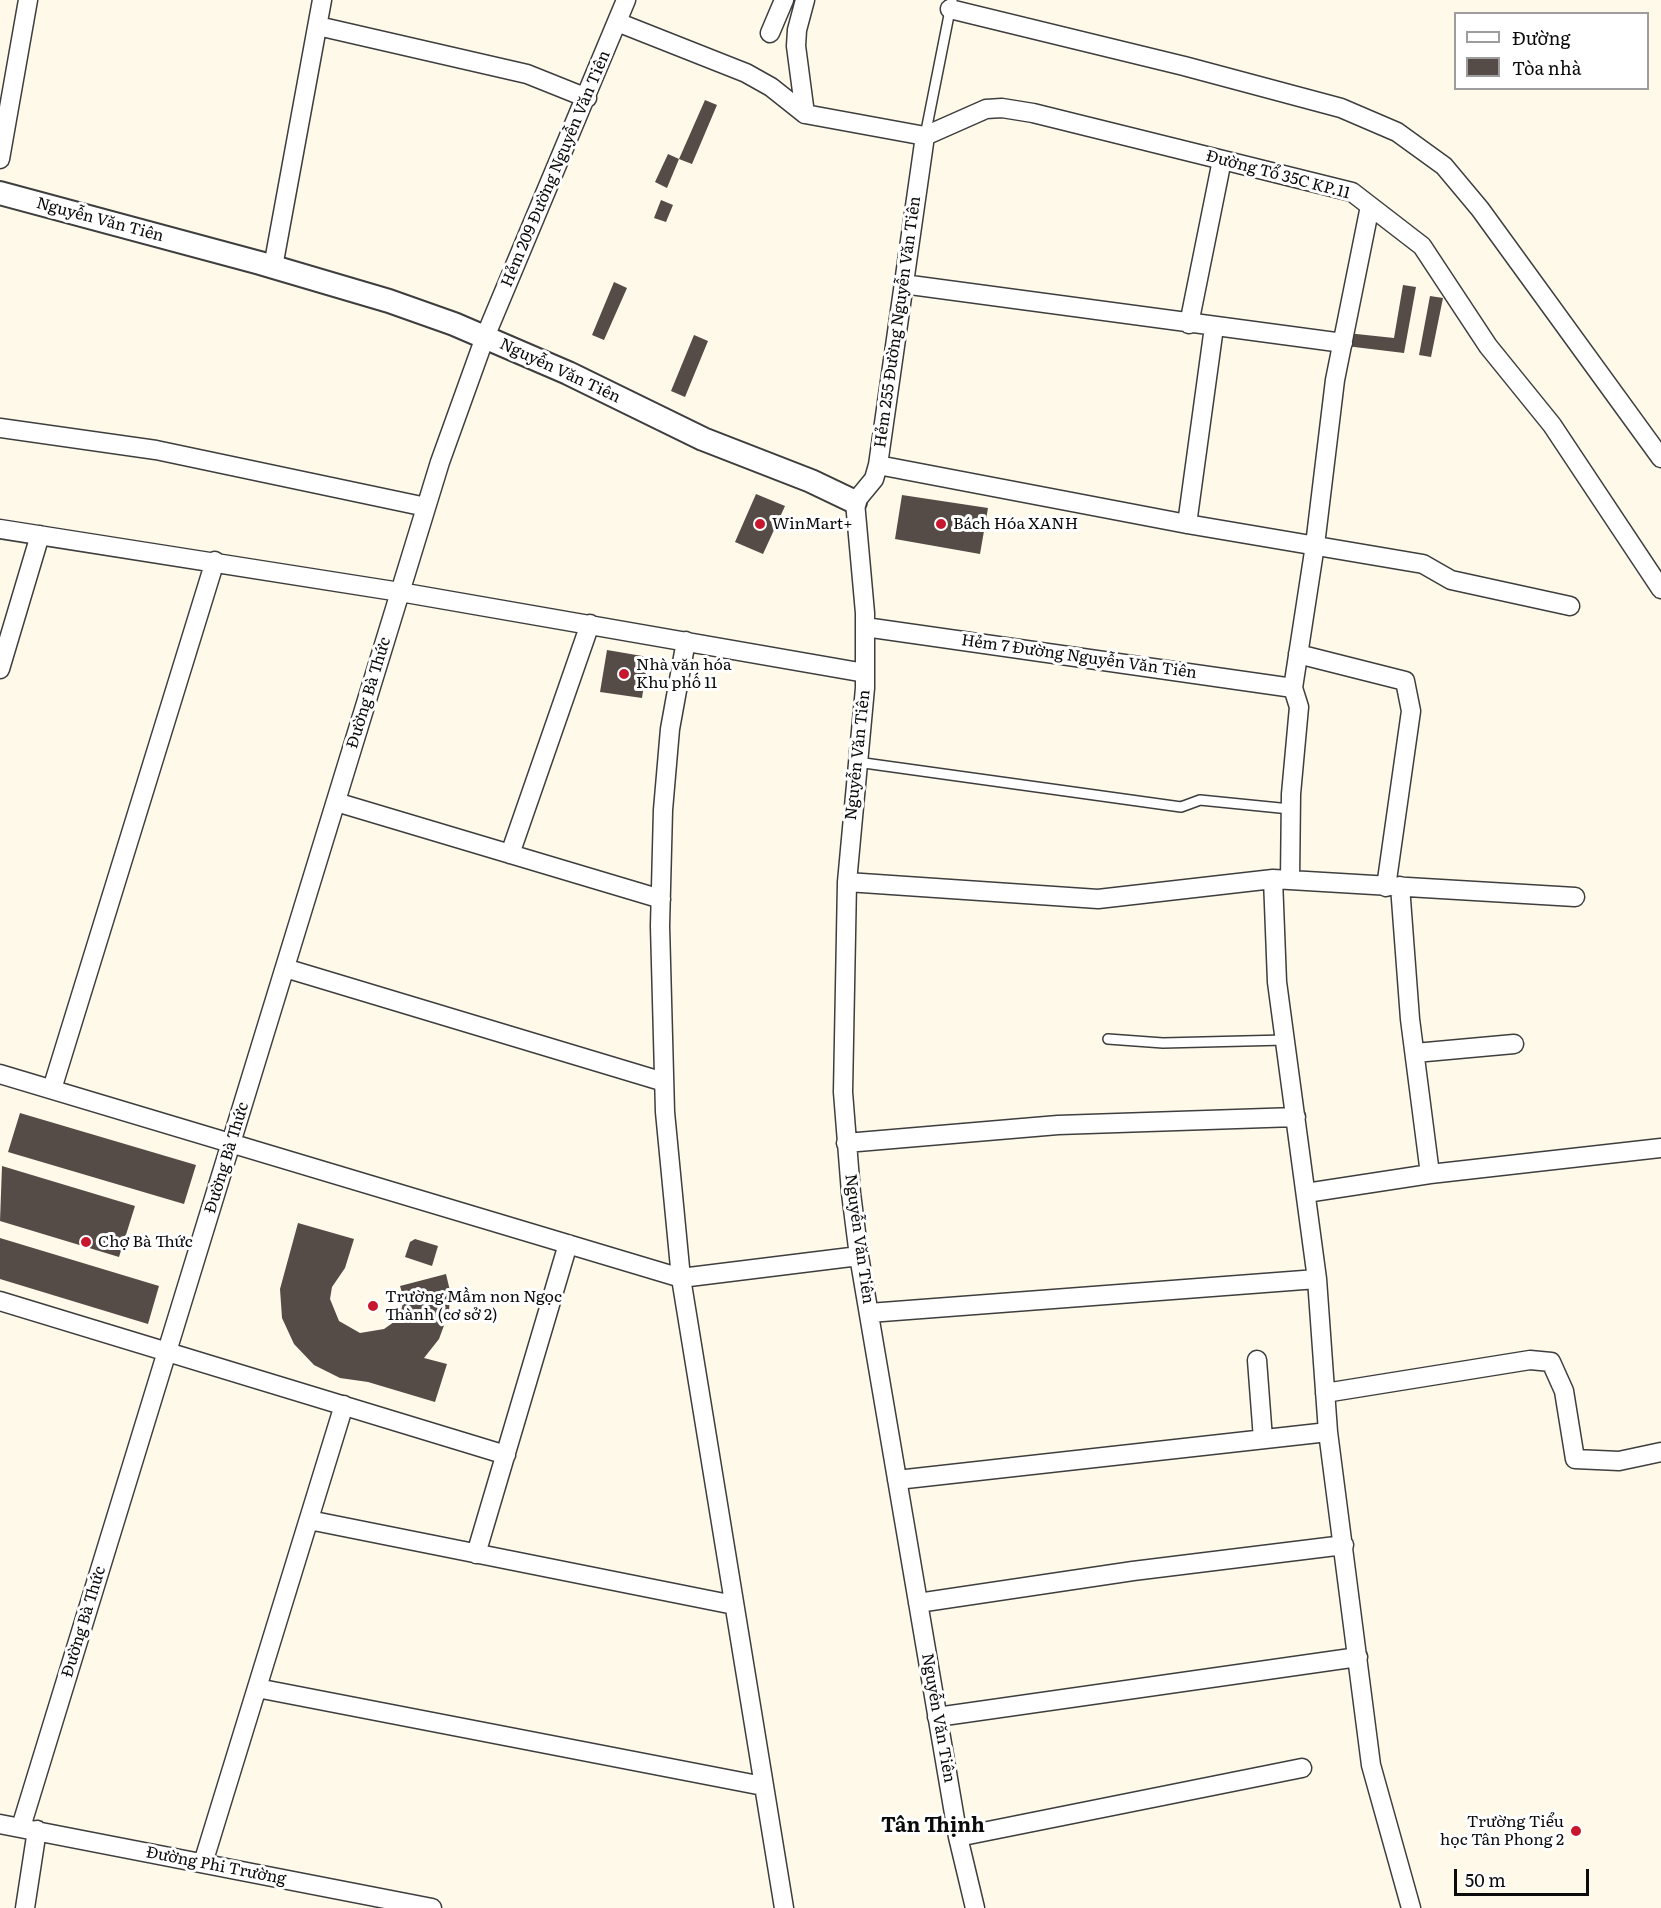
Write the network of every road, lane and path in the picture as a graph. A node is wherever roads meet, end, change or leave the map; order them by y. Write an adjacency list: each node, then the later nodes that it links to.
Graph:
1 (28, 0): 13 (street)
2 (322, 0): 8 (street)
3 (626, 0): 7 (street, Hẻm 209 Đường Nguyễn Văn Tiên)
4 (784, 0): 9 (street)
5 (806, 0): 11 (street)
6 (951, 5): 12 (lane); 24 (street)
7 (617, 22): 10 (street, Hẻm 209 Đường Nguyễn Văn Tiên); 11 (street)
8 (318, 26): 10 (street); 17 (street)
9 (770, 33)
10 (587, 98): 21 (street, Hẻm 209 Đường Nguyễn Văn Tiên)
11 (805, 114): 12 (street)
12 (925, 136): 14 (street, Đường Tổ 35C KP.11); 18 (street, Hẻm 255 Đường Nguyễn Văn Tiên)
13 (0, 159)
14 (1222, 160): 16 (street, Đường Tổ 35C KP.11); 19 (street)
15 (0, 193): 17 (street, Nguyễn Văn Tiên)
16 (1370, 206): 22 (street); 33 (street, Đường Tổ 35C KP.11)
17 (273, 267): 21 (street, Nguyễn Văn Tiên)
18 (903, 284): 19 (street); 25 (street, Hẻm 255 Đường Nguyễn Văn Tiên)
19 (1189, 324): 20 (street)
20 (1214, 327): 22 (street); 28 (street)
21 (484, 337): 26 (street, Nguyễn Văn Tiên); 27 (street, Hẻm 209 Đường Nguyễn Văn Tiên)
22 (1342, 344): 31 (street)
23 (0, 428): 27 (street)
24 (1661, 458)
25 (878, 465): 26 (street, Hẻm 255 Đường Nguyễn Văn Tiên); 28 (street)
26 (855, 502): 37 (street, Nguyễn Văn Tiên)
27 (426, 507): 34 (street, Đường Bà Thức)
28 (1187, 524): 31 (street)
29 (0, 529): 30 (street)
30 (40, 535): 32 (street); 40 (street)
31 (1315, 545): 35 (street); 39 (street)
32 (215, 561): 34 (street); 59 (street)
33 (1661, 588)
34 (400, 592): 36 (street); 44 (street, Đường Bà Thức)
35 (1570, 606)
36 (590, 624): 38 (street); 46 (street)
37 (865, 627): 41 (street, Nguyễn Văn Tiên); 42 (street, Hẻm 7 Đường Nguyễn Văn Tiên)
38 (686, 641): 41 (street); 51 (street)
39 (1298, 654): 42 (street); 49 (street)
40 (0, 669)
41 (866, 673): 43 (street, Nguyễn Văn Tiên)
42 (1293, 688): 45 (street)
43 (857, 762): 45 (lane); 48 (street, Nguyễn Văn Tiên)
44 (336, 802): 46 (street); 52 (street, Đường Bà Thức)
45 (1290, 809): 47 (street)
46 (510, 854): 51 (street)
47 (1281, 880): 48 (street); 49 (street); 54 (street)
48 (846, 882): 62 (street, Nguyễn Văn Tiên)
49 (1393, 886): 50 (street); 56 (street)
50 (1575, 897)
51 (661, 899): 58 (street)
52 (285, 968): 58 (street); 61 (street, Đường Bà Thức)
53 (1108, 1039): 54 (lane)
54 (1285, 1040): 60 (street)
55 (1514, 1044): 56 (street)
56 (1414, 1053): 64 (street)
57 (0, 1074): 59 (street)
58 (664, 1082): 68 (street)
59 (52, 1089): 61 (street)
60 (1296, 1117): 62 (street); 65 (street)
61 (231, 1143): 66 (street); 72 (street, Đường Bà Thức)
62 (846, 1143): 67 (street, Nguyễn Văn Tiên)
63 (1661, 1148): 64 (street)
64 (1430, 1174): 65 (street)
65 (1306, 1193): 69 (street)
66 (568, 1244): 68 (street); 79 (street)
67 (859, 1256): 68 (street); 71 (street, Nguyễn Văn Tiên)
68 (681, 1278): 85 (street)
69 (1317, 1279): 71 (street); 74 (street)
70 (0, 1301): 72 (street)
71 (869, 1313): 80 (street, Nguyễn Văn Tiên)
72 (167, 1352): 75 (street); 92 (street, Đường Bà Thức)
73 (1257, 1360): 77 (street)
74 (1325, 1394): 76 (street); 78 (street)
75 (344, 1405): 79 (street); 81 (street)
76 (1328, 1432): 77 (street); 82 (street)
77 (1263, 1439): 80 (street)
78 (1661, 1452)
79 (506, 1455): 83 (street)
80 (897, 1480): 84 (street, Nguyễn Văn Tiên)
81 (309, 1520): 83 (street); 87 (street)
82 (1344, 1545): 84 (street); 86 (street)
83 (476, 1554): 85 (street)
84 (918, 1603): 88 (street, Nguyễn Văn Tiên)
85 (734, 1605): 90 (street)
86 (1358, 1657): 88 (street); 99 (street)
87 (257, 1688): 90 (street); 94 (street)
88 (938, 1717): 93 (street, Nguyễn Văn Tiên)
89 (1302, 1768): 93 (street)
90 (763, 1786): 97 (street)
91 (0, 1824): 92 (street, Đường Phi Trường)
92 (29, 1829): 94 (street, Đường Phi Trường); 95 (street, Đường Bà Thức)
93 (958, 1837): 98 (street, Nguyễn Văn Tiên)
94 (203, 1863): 96 (street, Đường Phi Trường)
95 (25, 1908)
96 (432, 1908)
97 (784, 1908)
98 (975, 1908)
99 (1411, 1908)

